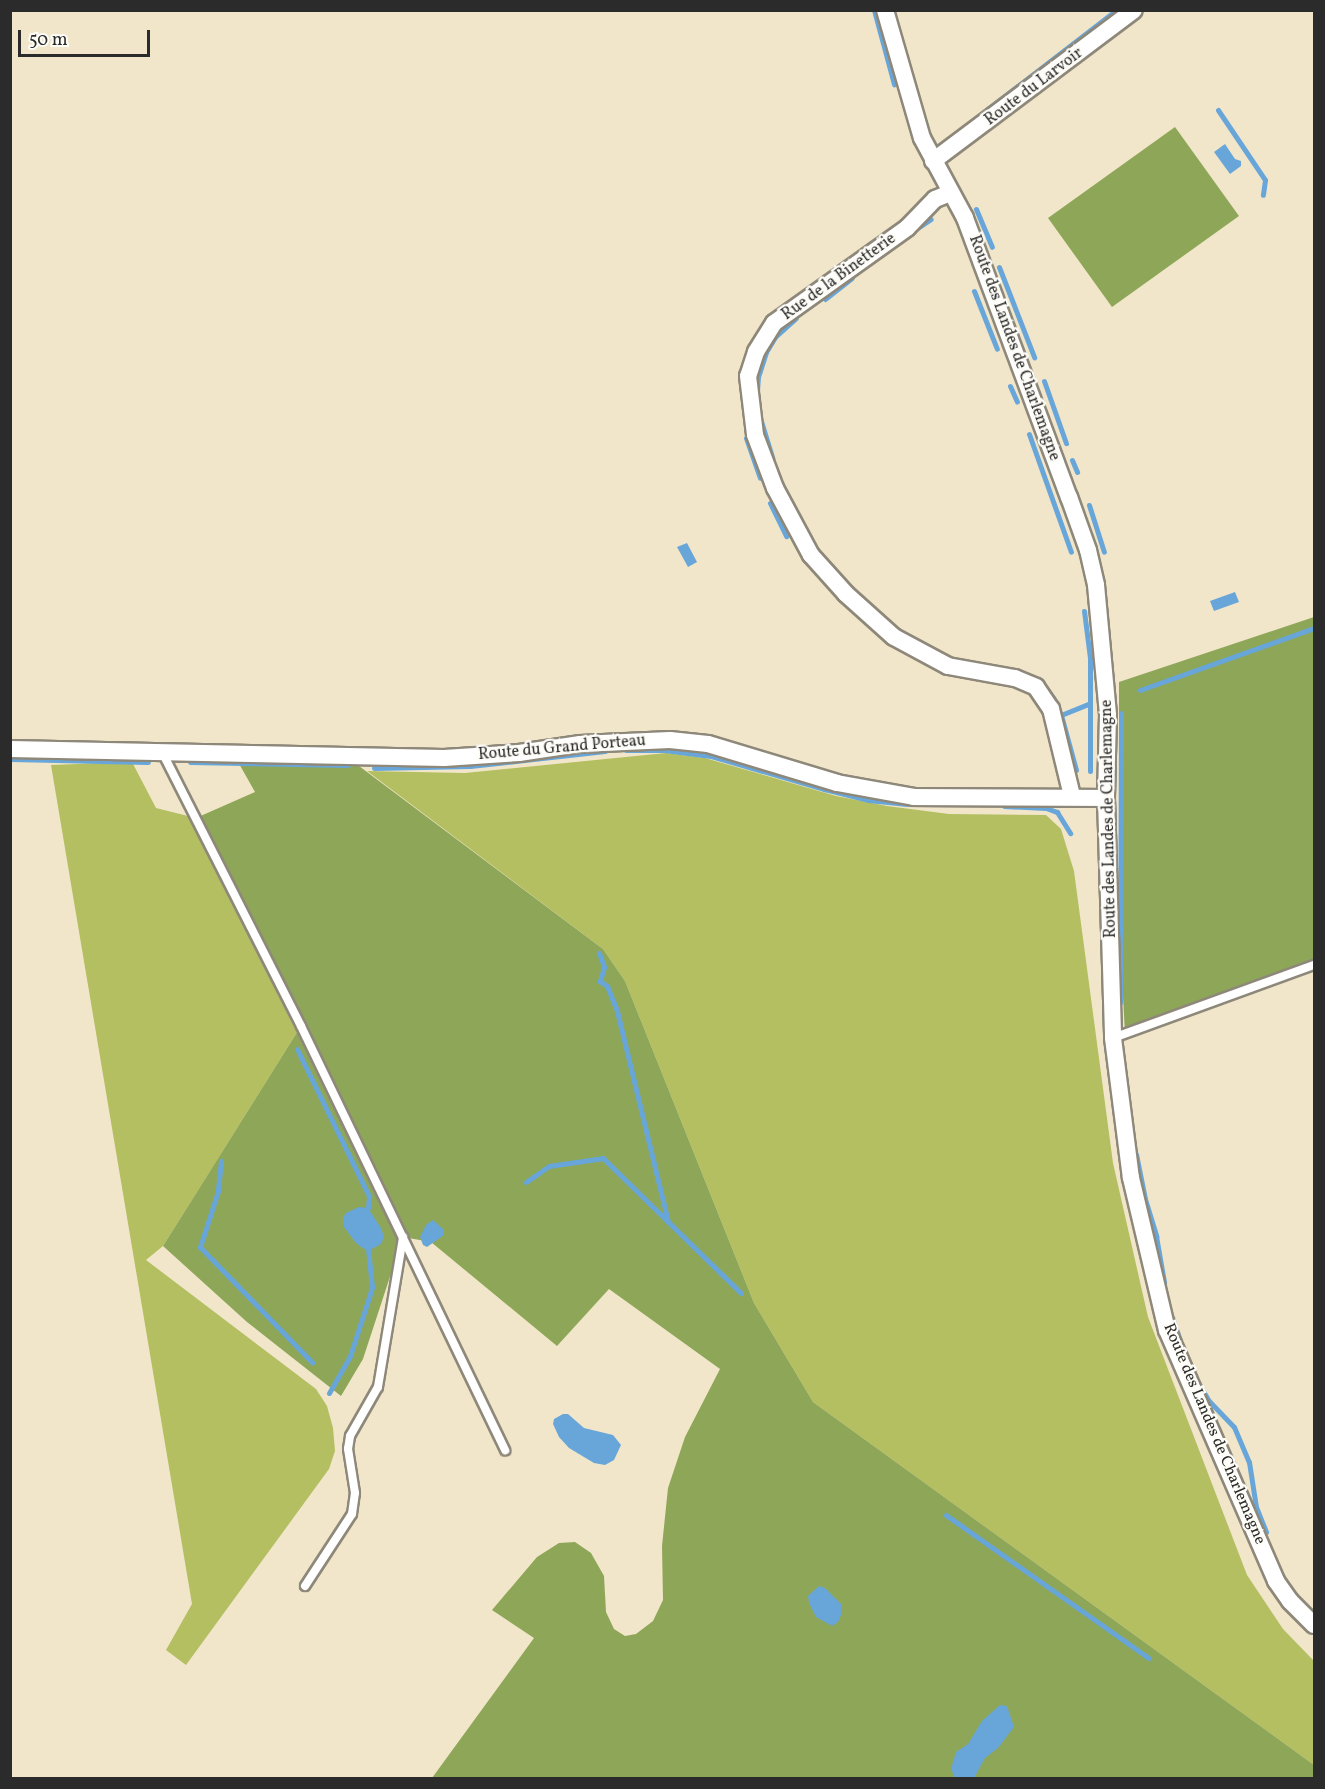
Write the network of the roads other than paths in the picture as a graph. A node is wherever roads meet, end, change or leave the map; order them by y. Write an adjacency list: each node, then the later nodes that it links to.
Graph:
1 (885, 10): 3 (street, Route des Landes de Charlemagne)
2 (1134, 10): 3 (street, Route du Larvoir)
3 (933, 161): 4 (street, Route des Landes de Charlemagne)
4 (950, 193): 7 (street, Rue de la Binetterie); 8 (street, Route des Landes de Charlemagne)
5 (10, 749): 6 (street, Route du Grand Porteau)
6 (161, 752): 7 (street, Route du Grand Porteau); 11 (lane)
7 (1072, 796): 8 (street, Route du Grand Porteau)
8 (1106, 798): 10 (street, Route des Landes de Charlemagne)
9 (1314, 966): 10 (lane)
10 (1113, 1038): 14 (street, Route des Landes de Charlemagne)
11 (403, 1236): 12 (lane); 13 (lane)
12 (505, 1450)
13 (305, 1586)
14 (1314, 1625)

